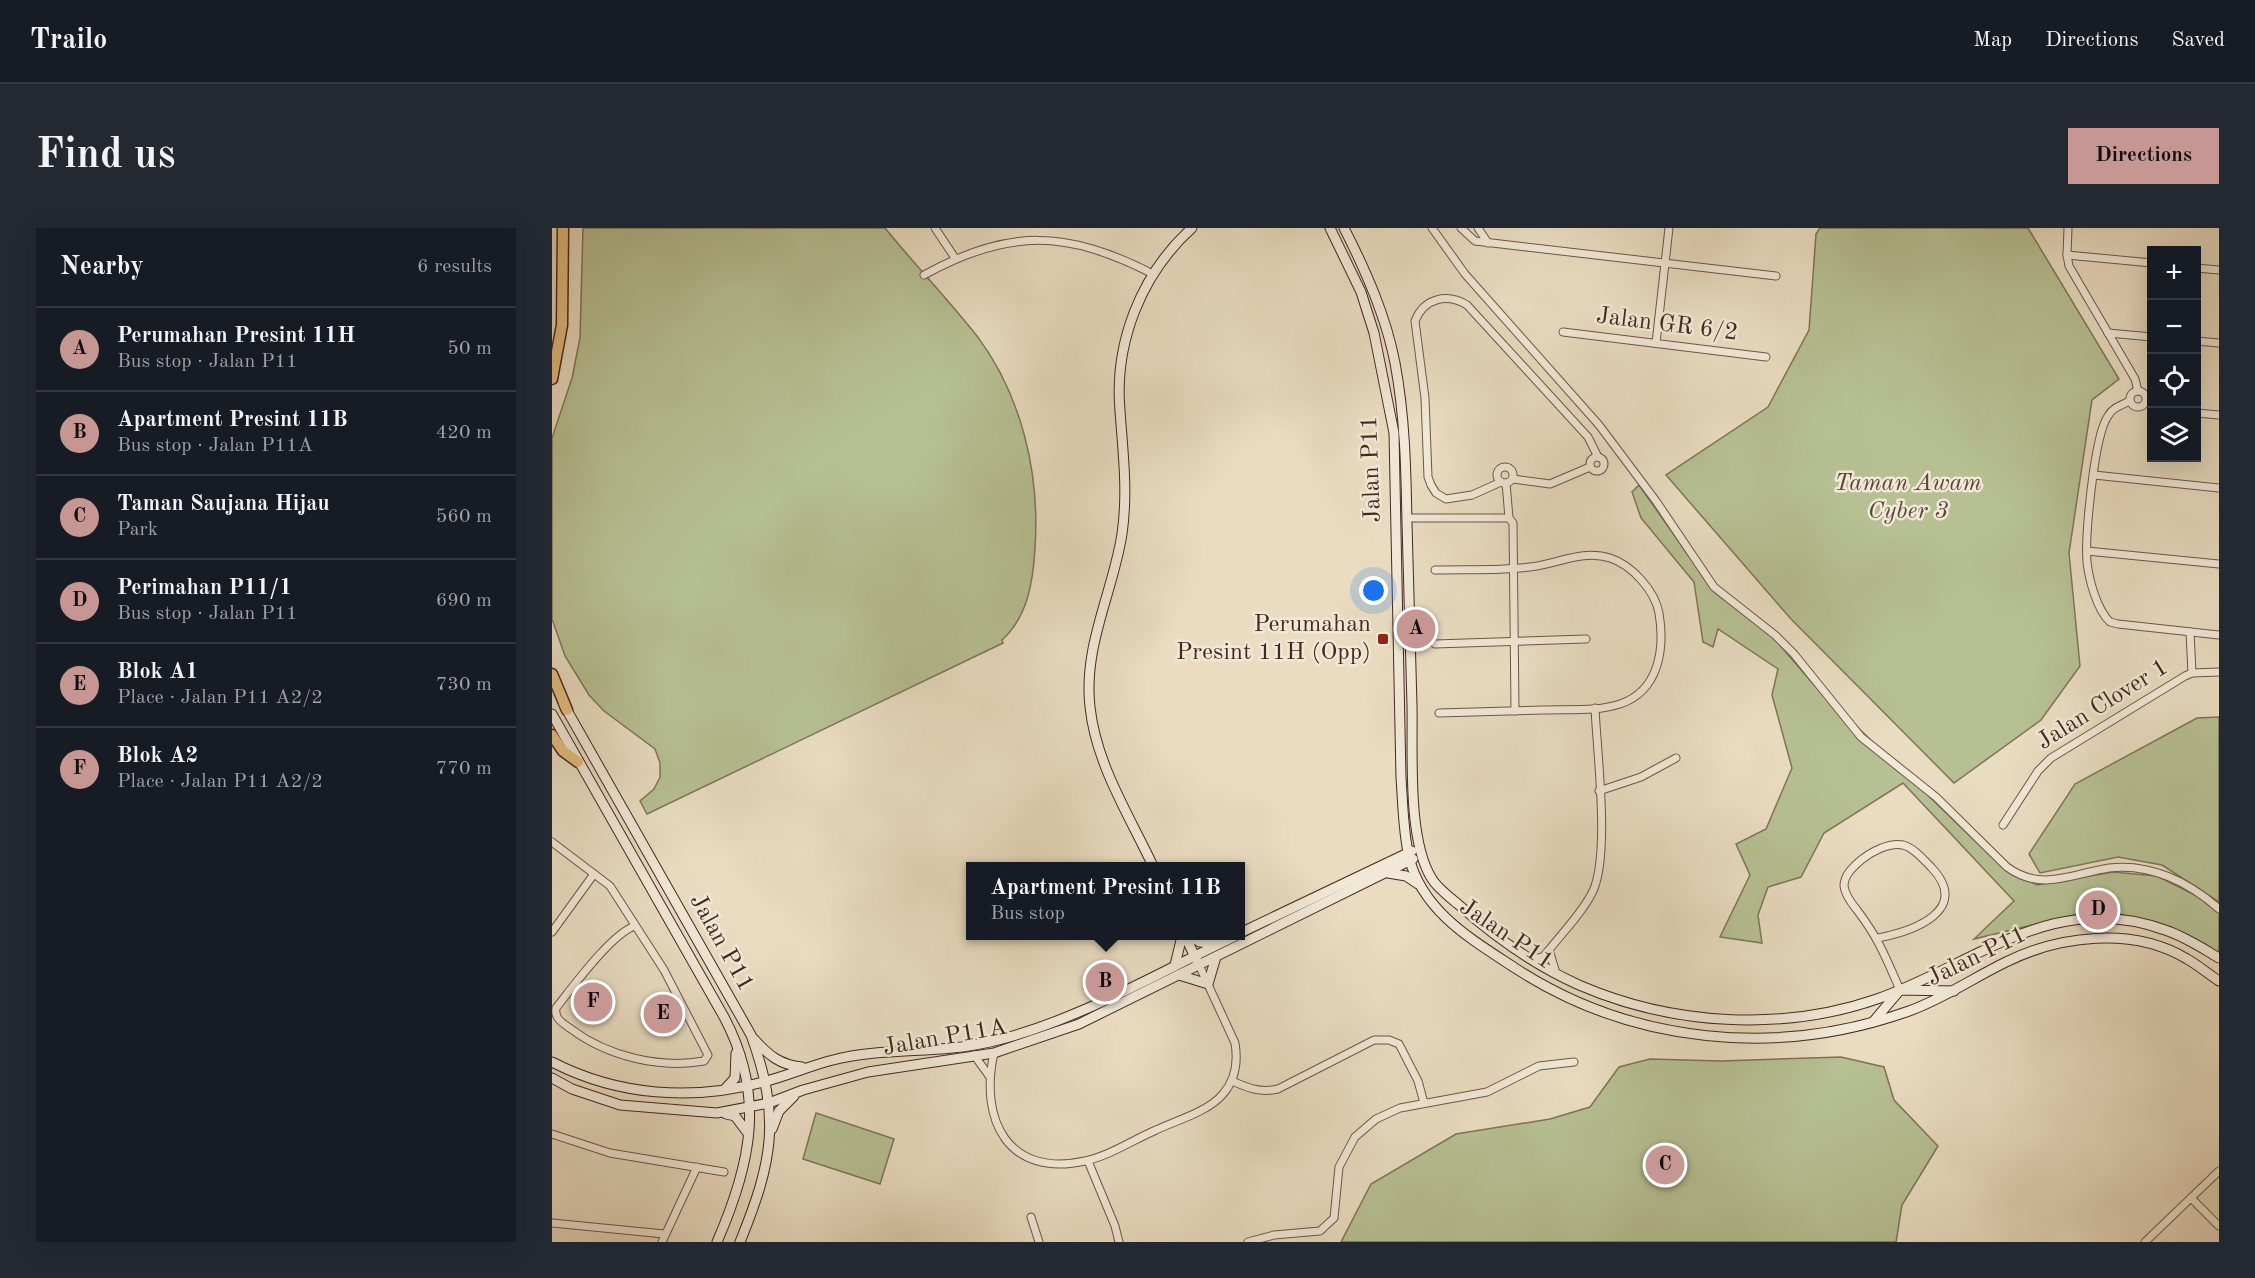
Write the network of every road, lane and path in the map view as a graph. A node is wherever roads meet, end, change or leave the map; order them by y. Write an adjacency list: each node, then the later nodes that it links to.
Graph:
1 (563, 228): 28 (main road)
2 (935, 228): 13 (street)
3 (1192, 228): 18 (main road)
4 (1330, 228): 41 (main road, Jalan P11)
5 (1344, 228): 42 (main road, Jalan P11)
6 (1432, 228): 75 (street)
7 (1461, 228): 11 (street)
8 (1478, 228): 11 (street)
9 (1669, 228): 14 (street)
10 (2068, 228): 12 (street)
11 (1488, 243): 14 (street)
12 (2067, 255): 15 (street); 22 (street)
13 (955, 258): 18 (street); 19 (street)
14 (1665, 263): 20 (street); 26 (street)
15 (2147, 263)
16 (2201, 268): 17 (street)
17 (2219, 270)
18 (1153, 274): 71 (main road)
19 (924, 275)
20 (1776, 276)
21 (1563, 332): 26 (street, Jalan GR 6/2)
22 (2108, 333): 23 (street); 29 (street)
23 (2147, 337)
24 (2201, 341): 25 (street)
25 (2219, 343)
26 (1656, 344): 27 (street, Jalan GR 6/2)
27 (1766, 357)
28 (552, 379)
29 (2138, 391): 30 (street); 31 (street)
30 (2130, 401): 32 (street); 37 (street)
31 (2147, 401)
32 (2147, 405)
33 (2201, 413): 34 (street)
34 (2219, 415)
35 (1598, 457): 36 (street); 36 (street); 39 (street)
36 (1590, 467): 38 (street)
37 (2094, 475): 40 (street); 45 (street)
38 (1513, 478): 39 (street); 39 (street)
39 (1504, 483): 43 (street)
40 (2219, 488)
41 (1393, 500): 42 (main road); 44 (main road, Jalan P11)
42 (1407, 518): 43 (street); 44 (main road); 69 (main road, Jalan P11)
43 (1509, 518): 47 (street)
44 (1394, 536): 70 (main road, Jalan P11)
45 (2087, 551): 46 (street); 49 (street)
46 (2219, 564)
47 (1514, 569): 48 (street); 52 (street); 58 (street)
48 (1435, 570)
49 (2190, 632): 50 (street); 55 (street)
50 (2219, 635)
51 (1586, 639): 52 (street)
52 (1515, 642): 53 (street); 60 (street)
53 (1435, 644)
54 (2219, 672): 55 (street, Jalan Clover 1)
55 (2192, 673): 67 (street, Jalan Clover 1)
56 (552, 674): 59 (main road)
57 (552, 684): 59 (main road, Jalan P11)
58 (1595, 708): 60 (street); 66 (street)
59 (567, 710): 99 (main road, Jalan P11)
60 (1515, 711): 61 (street)
61 (1439, 713)
62 (552, 714): 65 (main road, Jalan P11)
63 (552, 735): 65 (main road)
64 (1676, 758): 66 (street)
65 (578, 762): 100 (main road, Jalan P11)
66 (1599, 791): 85 (street)
67 (2002, 825)
68 (552, 842): 73 (street)
69 (1420, 852): 70 (main road, Jalan P11A); 89 (main road, Jalan P11)
70 (1409, 856): 72 (main road, Jalan P11A); 74 (main road, Jalan P11); 78 (main road, Jalan P11A)
71 (1150, 862)
72 (1387, 873): 74 (main road); 87 (main road, Jalan P11A)
73 (594, 874): 76 (street); 77 (street)
74 (1418, 884): 98 (main road, Jalan P11)
75 (2219, 909)
76 (635, 926): 76 (street)
77 (553, 929)
78 (1245, 931)
79 (1878, 938): 79 (street); 96 (street)
80 (1184, 940): 90 (main road)
81 (1187, 940): 86 (main road)
82 (1195, 940): 84 (main road)
83 (1226, 940): 84 (main road, Jalan P11A)
84 (1217, 944): 86 (main road, Jalan P11A)
85 (1549, 950): 89 (street); 92 (street)
86 (1194, 956): 90 (main road, Jalan P11A); 91 (main road)
87 (1216, 957): 91 (main road, Jalan P11A); 95 (main road)
88 (2219, 958): 96 (main road, Jalan P11)
89 (1529, 959): 92 (main road, Jalan P11)
90 (1175, 965): 105 (main road, Jalan P11A)
91 (1199, 966): 93 (main road, Jalan P11A); 95 (street)
92 (1557, 974): 96 (main road, Jalan P11)
93 (1179, 975): 95 (main road); 101 (main road, Jalan P11A)
94 (2219, 981): 97 (main road, Jalan P11)
95 (1208, 984): 109 (street)
96 (1900, 990): 97 (main road); 98 (main road)
97 (1954, 991): 98 (main road, Jalan P11)
98 (1873, 1022)
99 (751, 1035): 105 (main road); 108 (main road, Jalan P11)
100 (735, 1039): 110 (main road, Jalan P11); 112 (main road)
101 (994, 1053): 102 (main road, Jalan P11A); 106 (street)
102 (974, 1055): 106 (street); 111 (main road, Jalan P11A)
103 (552, 1062): 112 (main road, Jalan P11A)
104 (1574, 1062): 114 (street)
105 (808, 1067): 108 (main road, Jalan P11A)
106 (990, 1077): 120 (street)
107 (552, 1078): 116 (main road, Jalan P11A)
108 (766, 1081): 110 (main road, Jalan P11A); 113 (main road, Jalan P11)
109 (1232, 1081): 114 (street); 120 (street)
110 (747, 1086): 112 (main road, Jalan P11A); 115 (main road, Jalan P11)
111 (803, 1090): 113 (main road, Jalan P11A); 119 (main road)
112 (720, 1092)
113 (769, 1103): 115 (main road, Jalan P11A); 119 (main road, Jalan P11)
114 (1424, 1103): 133 (street)
115 (749, 1107): 116 (main road, Jalan P11A); 117 (main road, Jalan P11)
116 (717, 1113): 117 (main road)
117 (747, 1132): 129 (main road, Jalan P11)
118 (552, 1134): 121 (street)
119 (770, 1134): 130 (main road, Jalan P11)
120 (1088, 1161): 132 (street)
121 (697, 1167): 123 (street); 128 (street)
122 (2219, 1171): 124 (street)
123 (724, 1172)
124 (2191, 1197): 127 (street); 134 (street)
125 (1031, 1217): 131 (street)
126 (552, 1222): 128 (street)
127 (2219, 1226)
128 (663, 1238)
129 (717, 1242)
130 (740, 1242)
131 (1040, 1242)
132 (1119, 1242)
133 (1248, 1242)
134 (2145, 1242)

